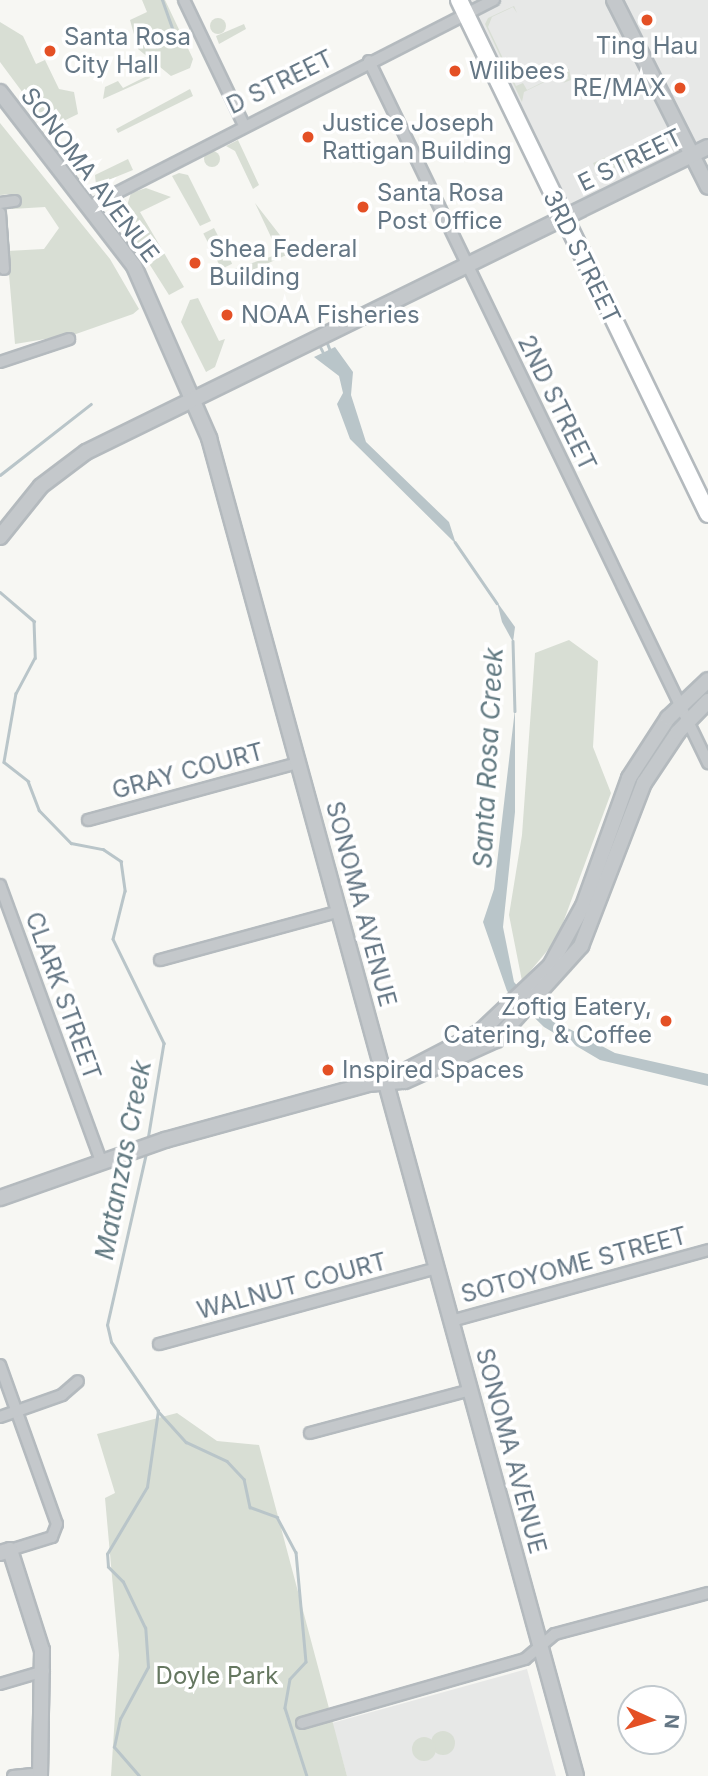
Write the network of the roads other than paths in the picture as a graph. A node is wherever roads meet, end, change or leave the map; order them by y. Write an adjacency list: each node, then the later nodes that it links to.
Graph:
1 (184, 0): 7 (street)
2 (494, 0): 4 (street, D STREET)
3 (614, 0): 9 (street)
4 (462, 7): 5 (street, D STREET); 15 (main road, 3RD STREET)
5 (369, 61): 7 (street, D STREET); 16 (street, 2ND STREET)
6 (0, 92): 13 (street, SONOMA AVENUE)
7 (243, 124): 13 (street, D STREET)
8 (708, 147): 9 (street, E STREET)
9 (692, 155): 10 (street); 15 (street, E STREET)
10 (708, 187)
11 (15, 201): 12 (street)
12 (0, 203)
13 (89, 207): 20 (street, SONOMA AVENUE)
14 (0, 213): 17 (street)
15 (562, 217): 16 (street, E STREET); 21 (main road, 3RD STREET)
16 (467, 265): 20 (street, E STREET); 25 (street, 2ND STREET)
17 (4, 269)
18 (69, 339): 19 (street)
19 (0, 362)
20 (194, 395): 22 (street, E STREET); 28 (street, SONOMA AVENUE)
21 (708, 514)
22 (0, 537)
23 (708, 680): 25 (street)
24 (708, 701): 26 (street)
25 (679, 705): 26 (street, 2ND STREET); 33 (street)
26 (687, 723): 27 (street, 2ND STREET); 33 (street)
27 (708, 762)
28 (298, 763): 29 (street, GRAY COURT); 31 (street, SONOMA AVENUE)
29 (88, 820)
30 (0, 886): 35 (street, CLARK STREET)
31 (340, 911): 32 (street); 34 (street, SONOMA AVENUE)
32 (160, 960)
33 (553, 973): 34 (street)
34 (389, 1079): 35 (street); 38 (street, SONOMA AVENUE)
35 (101, 1161): 36 (street)
36 (0, 1198)
37 (708, 1251): 39 (street, SOTOYOME STREET)
38 (436, 1268): 39 (street, SONOMA AVENUE); 40 (street, WALNUT COURT)
39 (451, 1321): 43 (street, SONOMA AVENUE)
40 (159, 1344)
41 (0, 1365): 44 (street)
42 (78, 1381): 44 (street)
43 (470, 1390): 46 (street); 49 (street, SONOMA AVENUE)
44 (17, 1411): 45 (street); 47 (street)
45 (0, 1417)
46 (310, 1433)
47 (5, 1552): 50 (street)
48 (708, 1592): 49 (street)
49 (541, 1646): 52 (street); 55 (street, SONOMA AVENUE)
50 (44, 1671): 51 (street); 53 (street)
51 (0, 1684)
52 (302, 1723)
53 (40, 1774): 54 (street)
54 (13, 1776)
55 (576, 1776)

